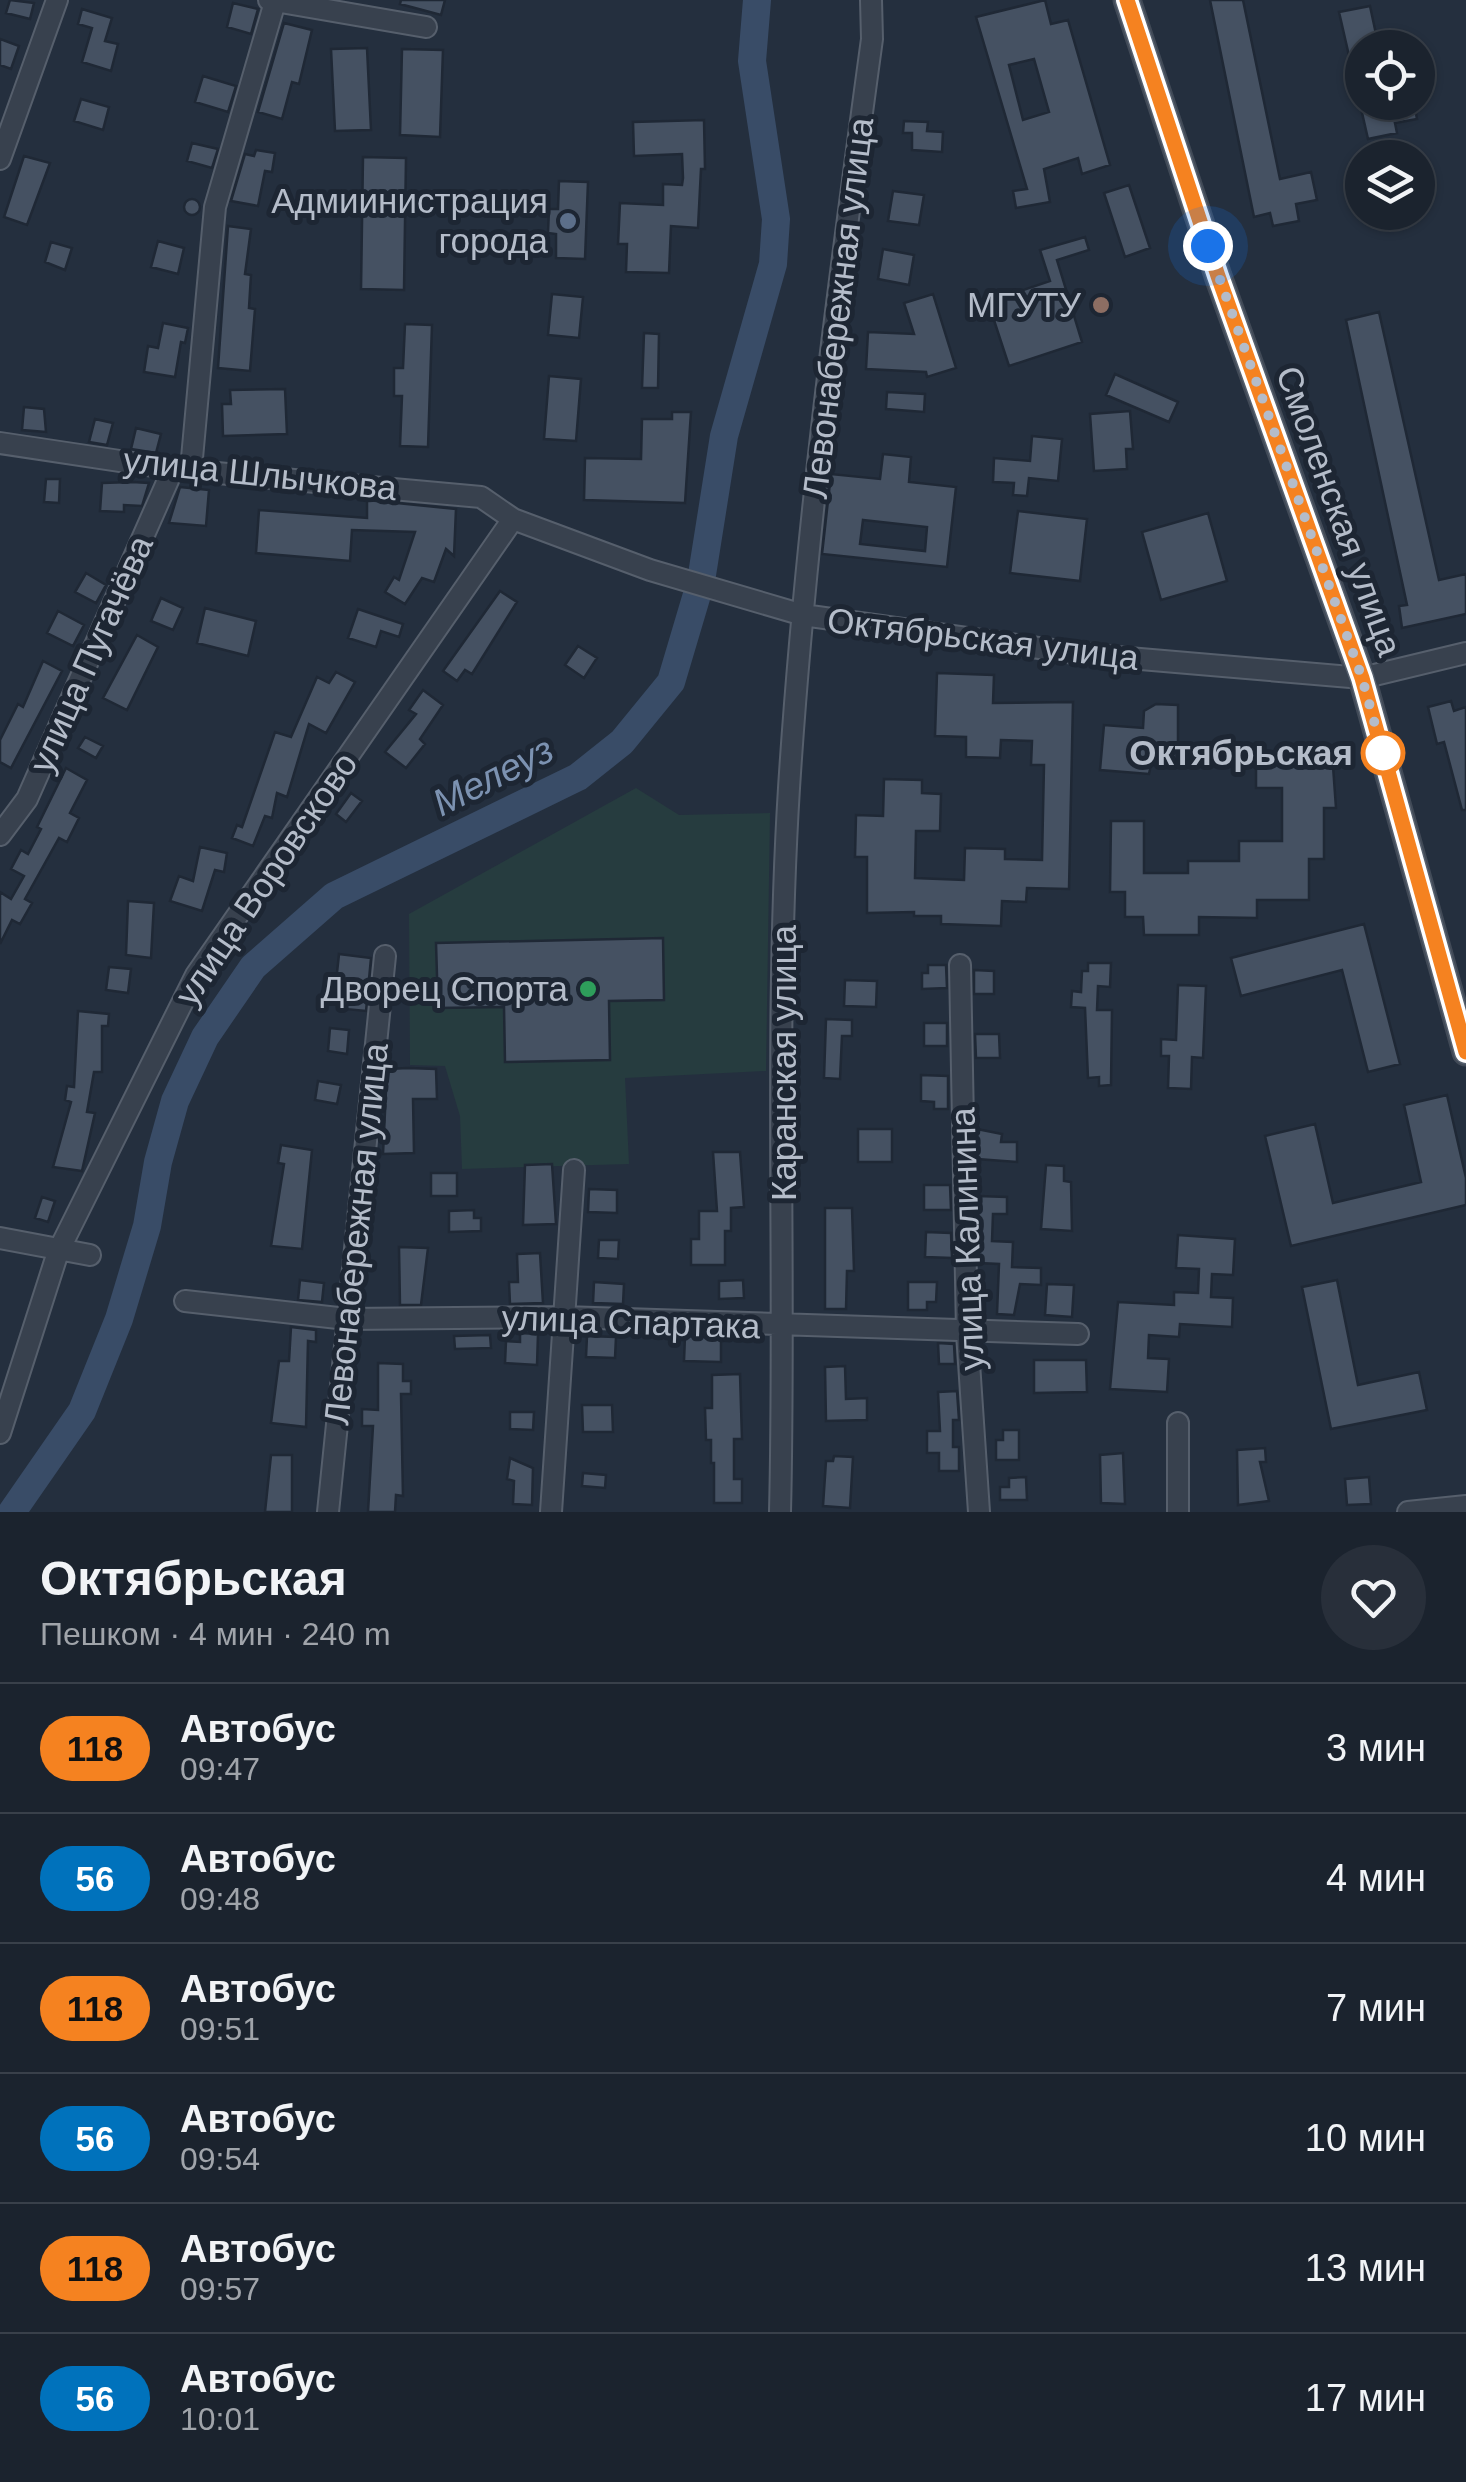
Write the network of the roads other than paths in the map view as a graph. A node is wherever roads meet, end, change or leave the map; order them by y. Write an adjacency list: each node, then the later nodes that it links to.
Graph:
1 (56, 0): 6 (street)
2 (871, 0): 10 (street, Левонабережная улица)
3 (1127, 0): 12 (main road, Смоленская улица)
4 (272, 1): 5 (street); 8 (street, улица Пугачёва)
5 (426, 27)
6 (0, 159)
7 (0, 443): 8 (street, улица Шлычкова)
8 (182, 469): 9 (street, улица Шлычкова); 13 (street, улица Пугачёва)
9 (514, 518): 10 (street, Октябрьская улица); 19 (street, улица Воровсково)
10 (803, 615): 12 (street, Октябрьская улица); 24 (street, Каранская улица)
11 (1466, 654): 12 (street, Октябрьская улица)
12 (1362, 678): 16 (main road, Смоленская улица)
13 (0, 835)
14 (385, 956): 23 (street, Левонабережная улица)
15 (960, 965): 25 (street, улица Калинина)
16 (1466, 1052)
17 (574, 1170): 22 (street)
18 (0, 1238): 19 (street)
19 (58, 1252): 20 (street); 28 (street, улица Воровсково)
20 (90, 1255)
21 (185, 1301): 23 (street, улица Спартака)
22 (564, 1317): 23 (street, улица Спартака); 24 (street, улица Спартака); 31 (street)
23 (348, 1318): 30 (street, Левонабережная улица)
24 (784, 1327): 25 (street, улица Спартака); 32 (street, Каранская улица)
25 (967, 1333): 26 (street, улица Спартака); 33 (street, улица Калинина)
26 (1078, 1334)
27 (1178, 1423): 34 (street)
28 (0, 1432)
29 (1466, 1506): 35 (street)
30 (328, 1512)
31 (551, 1512)
32 (780, 1512)
33 (978, 1512)
34 (1178, 1512)
35 (1408, 1512)

